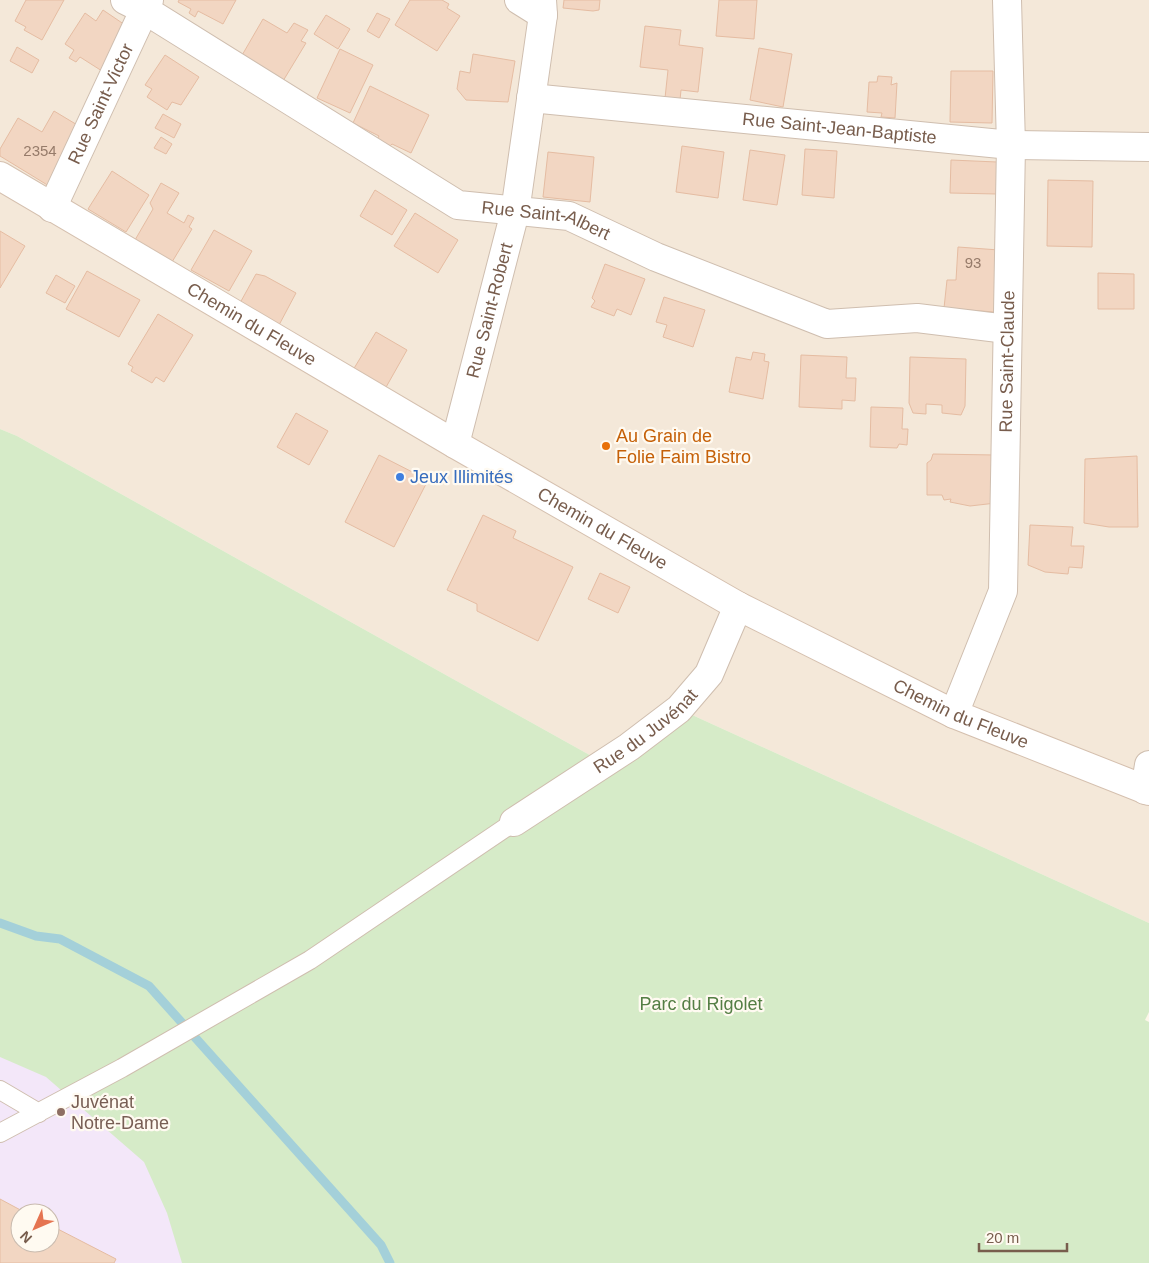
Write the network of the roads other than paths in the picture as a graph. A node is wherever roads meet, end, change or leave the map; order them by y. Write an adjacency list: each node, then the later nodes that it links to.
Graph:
1 (519, 0): 4 (street)
2 (1007, 0): 6 (street, Rue Saint-Claude)
3 (140, 3): 9 (street, Rue Saint-Victor); 10 (street, Rue Saint-Albert)
4 (542, 8): 5 (street, Rue Saint-Robert)
5 (531, 98): 6 (street, Rue Saint-Jean-Baptiste); 10 (street, Rue Saint-Robert)
6 (1011, 145): 7 (street, Rue Saint-Jean-Baptiste); 11 (street, Rue Saint-Claude)
7 (1149, 147)
8 (0, 176): 9 (street, Chemin du Fleuve)
9 (52, 208): 12 (street, Chemin du Fleuve)
10 (515, 212): 11 (street, Rue Saint-Albert); 12 (street, Rue Saint-Robert)
11 (1007, 329): 14 (street, Rue Saint-Claude)
12 (455, 444): 13 (street, Chemin du Fleuve)
13 (738, 606): 14 (street, Chemin du Fleuve); 16 (street, Rue du Juvénat)
14 (954, 714): 15 (street, Chemin du Fleuve)
15 (1148, 782)
16 (514, 822): 18 (lane)
17 (0, 1090): 18 (lane)
18 (39, 1113): 19 (lane)
19 (0, 1134)

